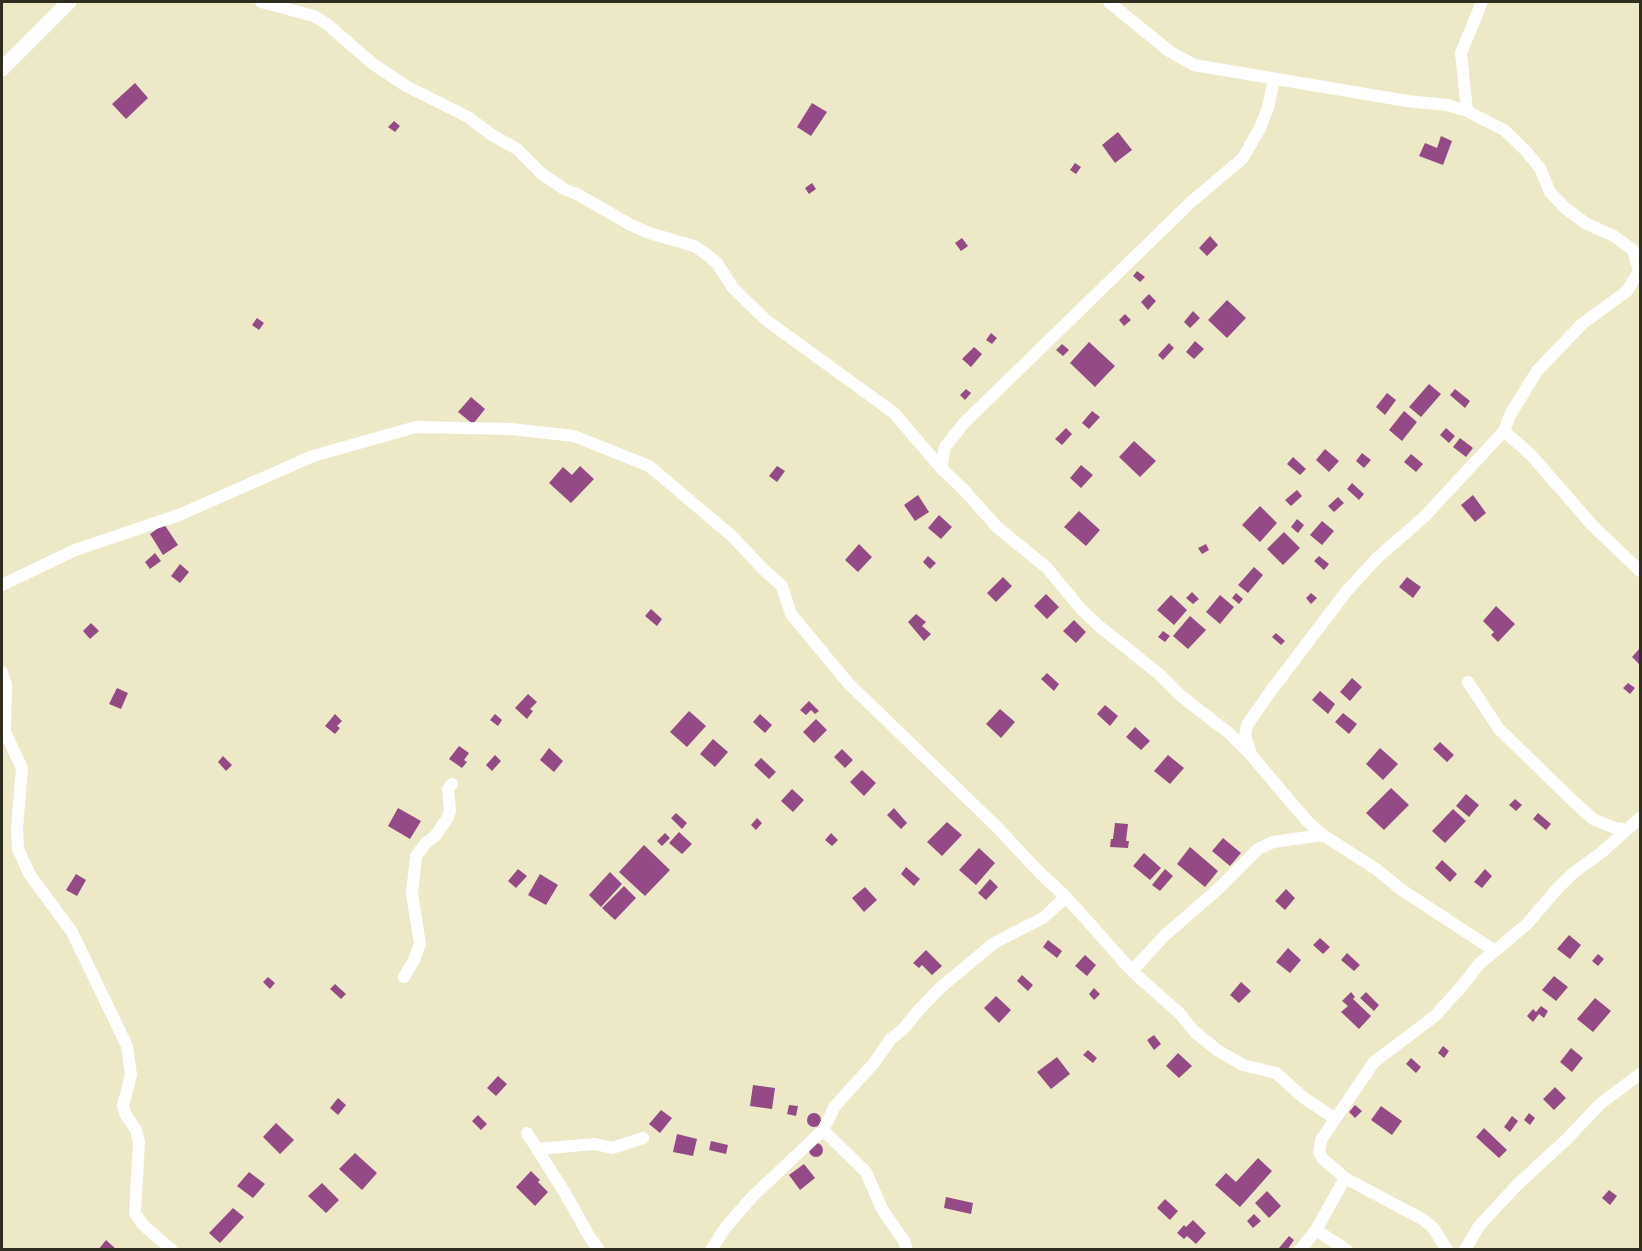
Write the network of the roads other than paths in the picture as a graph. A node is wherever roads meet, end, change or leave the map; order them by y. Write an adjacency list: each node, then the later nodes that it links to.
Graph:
1 (261, 2): 9 (street)
2 (1109, 2): 6 (street)
3 (1482, 2): 7 (street)
4 (70, 3): 5 (street)
5 (2, 69)
6 (1275, 79): 7 (street); 9 (street)
7 (1467, 111): 8 (street)
8 (1504, 431): 10 (street); 14 (street)
9 (940, 468): 14 (street)
10 (1641, 571)
11 (2, 585): 19 (street)
12 (2, 672): 31 (street)
13 (1468, 682): 17 (street)
14 (1251, 755): 18 (street)
15 (452, 783): 22 (street)
16 (1641, 818): 17 (street)
17 (1626, 830): 20 (street)
18 (1323, 835): 20 (street); 21 (street)
19 (1066, 897): 21 (street); 25 (street)
20 (1495, 951): 24 (street)
21 (1132, 971): 24 (street)
22 (404, 977)
23 (1641, 1074): 38 (street)
24 (1334, 1118): 29 (street)
25 (823, 1130): 33 (street); 34 (street)
26 (528, 1133): 28 (street)
27 (643, 1138): 28 (street)
28 (537, 1149): 32 (street)
29 (1346, 1178): 30 (street); 37 (street)
30 (1316, 1230): 35 (street); 36 (street)
31 (172, 1250)
32 (599, 1250)
33 (711, 1250)
34 (907, 1250)
35 (1300, 1250)
36 (1347, 1250)
37 (1447, 1250)
38 (1465, 1250)

